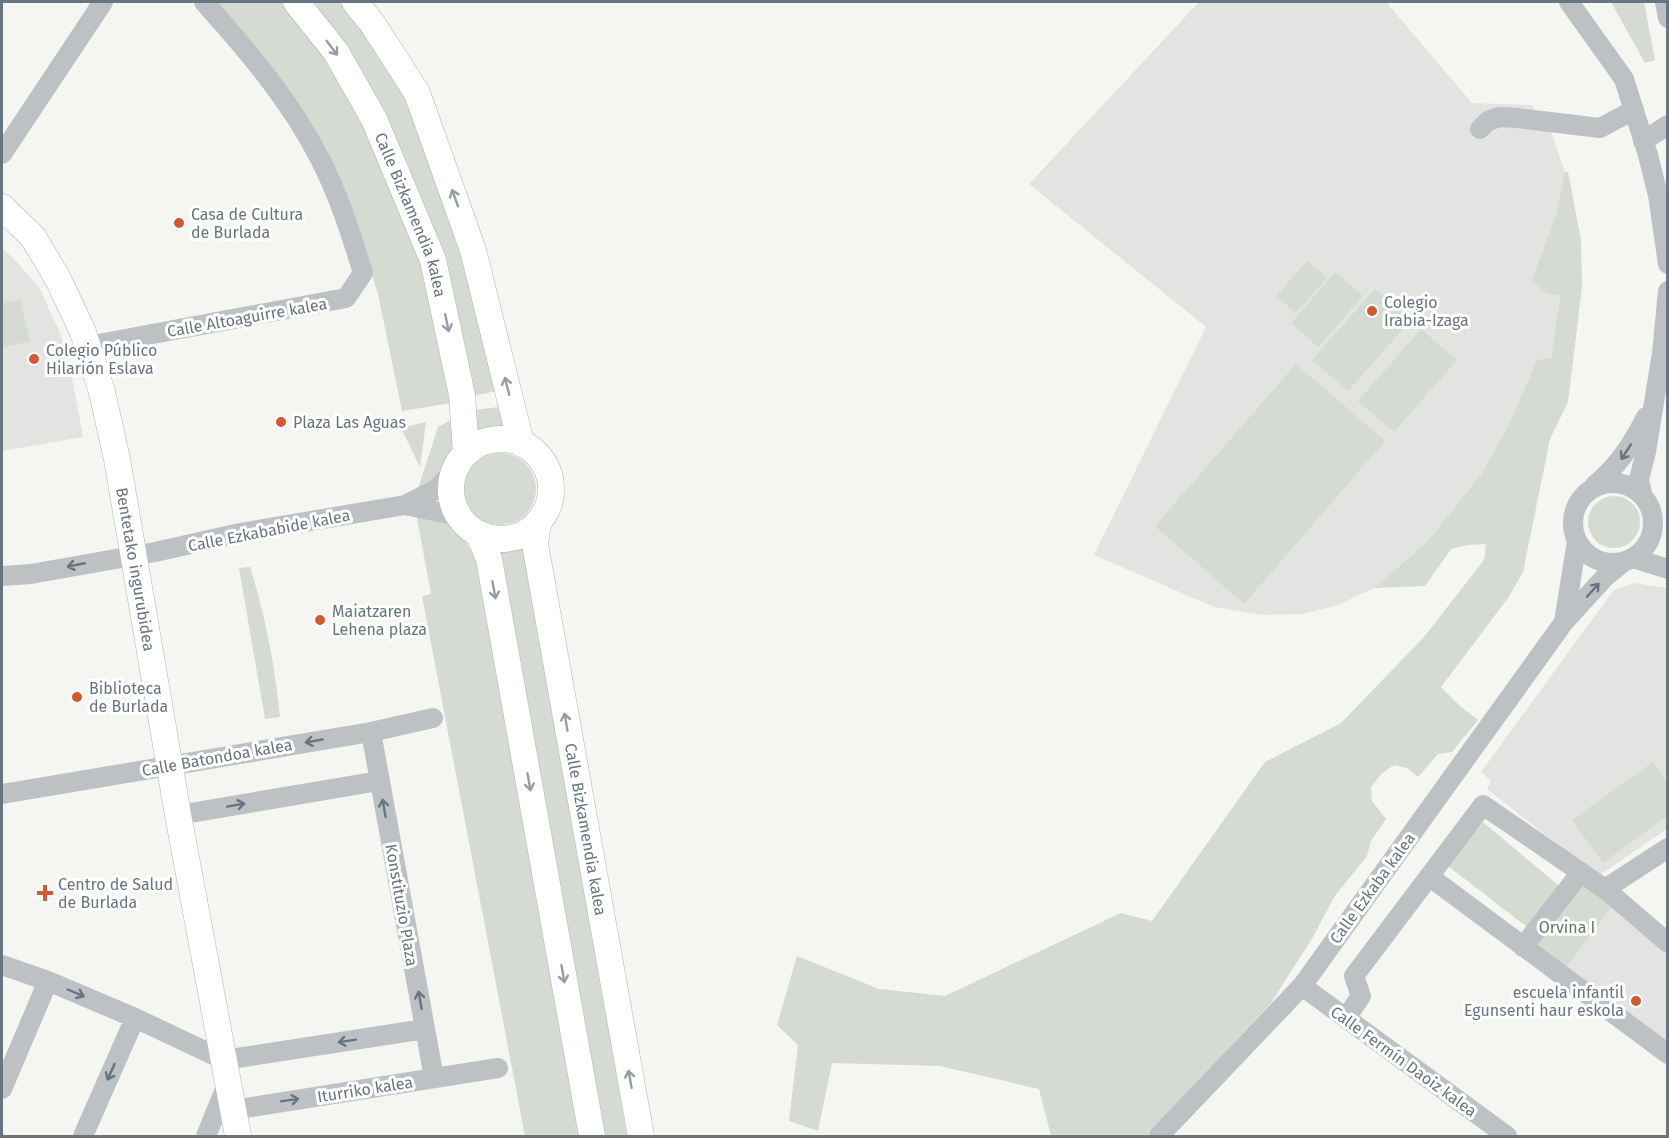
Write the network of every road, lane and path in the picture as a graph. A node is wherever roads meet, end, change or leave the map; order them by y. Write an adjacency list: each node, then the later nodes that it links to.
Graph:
1 (103, 2): 12 (street)
2 (204, 2): 16 (street, Calle Altoaguirre kalea)
3 (296, 2): 19 (main road, Calle Bizkamendia kalea, one-way to 19)
4 (355, 2): 18 (main road, one-way to 4)
5 (1569, 2): 8 (street)
6 (1665, 2): 7 (street)
7 (1668, 18)
8 (1634, 110): 10 (street); 11 (street)
9 (1668, 125): 11 (street)
10 (1480, 129)
11 (1644, 141): 14 (street)
12 (2, 154)
13 (2, 207): 16 (main road, Bentetako ingurubidea)
14 (1668, 264)
15 (1668, 291): 17 (street)
16 (88, 346): 28 (main road, Bentetako ingurubidea)
17 (1661, 402): 20 (street); 21 (street, one-way to 21)
18 (521, 443): 19 (main road); 24 (main road)
19 (460, 461): 22 (street, Calle Ezkababide kalea); 23 (main road)
20 (1642, 493): 21 (street); 26 (street)
21 (1585, 494): 27 (street, Calle Ezkaba kalea)
22 (405, 505): 23 (street, Calle Ezkababide kalea); 28 (street, Calle Ezkababide kalea)
23 (458, 516): 25 (main road)
24 (538, 522): 25 (main road); 61 (main road, Calle Bizkamendia kalea, one-way to 24)
25 (479, 534): 60 (main road, one-way to 60)
26 (1660, 538): 29 (street, Calle Ezkaba kalea)
27 (1576, 541): 29 (street); 32 (street, Calle Ezkaba kalea)
28 (134, 555): 31 (street, Calle Ezkababide kalea, one-way to 31); 35 (main road, Bentetako ingurubidea)
29 (1629, 560): 30 (street); 32 (street, Calle Ezkaba kalea, one-way to 29)
30 (1668, 569)
31 (2, 576)
32 (1564, 622): 47 (street, Calle Ezkaba kalea)
33 (433, 718): 34 (street, Calle Batondoa kalea)
34 (372, 732): 35 (street, Calle Batondoa kalea, one-way to 35); 36 (street, Konstituzio Plaza)
35 (170, 765): 37 (street, Calle Batondoa kalea); 38 (main road, Bentetako ingurubidea)
36 (380, 781): 38 (street, one-way to 36); 50 (street, Konstituzio Plaza, one-way to 36)
37 (2, 794)
38 (178, 815): 53 (main road, Bentetako ingurubidea)
39 (1668, 848): 42 (street)
40 (1581, 872): 41 (street); 42 (street); 44 (street)
41 (1430, 877): 44 (street); 49 (street)
42 (1605, 889): 43 (street)
43 (1668, 943)
44 (1523, 947): 51 (street)
45 (2, 965): 46 (street)
46 (48, 981): 48 (street, one-way to 48); 55 (street)
47 (1302, 986): 49 (street, Calle Fermín Daoiz kalea); 62 (street, Calle Ezkaba kalea)
48 (135, 1018): 53 (street); 57 (street, one-way to 57)
49 (1346, 1018): 63 (street, Calle Fermín Daoiz kalea)
50 (425, 1029): 53 (street, one-way to 53); 54 (street, Konstituzio Plaza)
51 (1668, 1054)
52 (498, 1068): 54 (street, Iturriko kalea)
53 (226, 1071): 56 (main road, Bentetako ingurubidea); 58 (street)
54 (434, 1078): 56 (street, Iturriko kalea, one-way to 54)
55 (2, 1089)
56 (233, 1110): 59 (main road, Bentetako ingurubidea)
57 (83, 1137)
58 (206, 1137)
59 (238, 1137)
60 (592, 1137)
61 (641, 1137)
62 (1159, 1137)
63 (1507, 1137)

